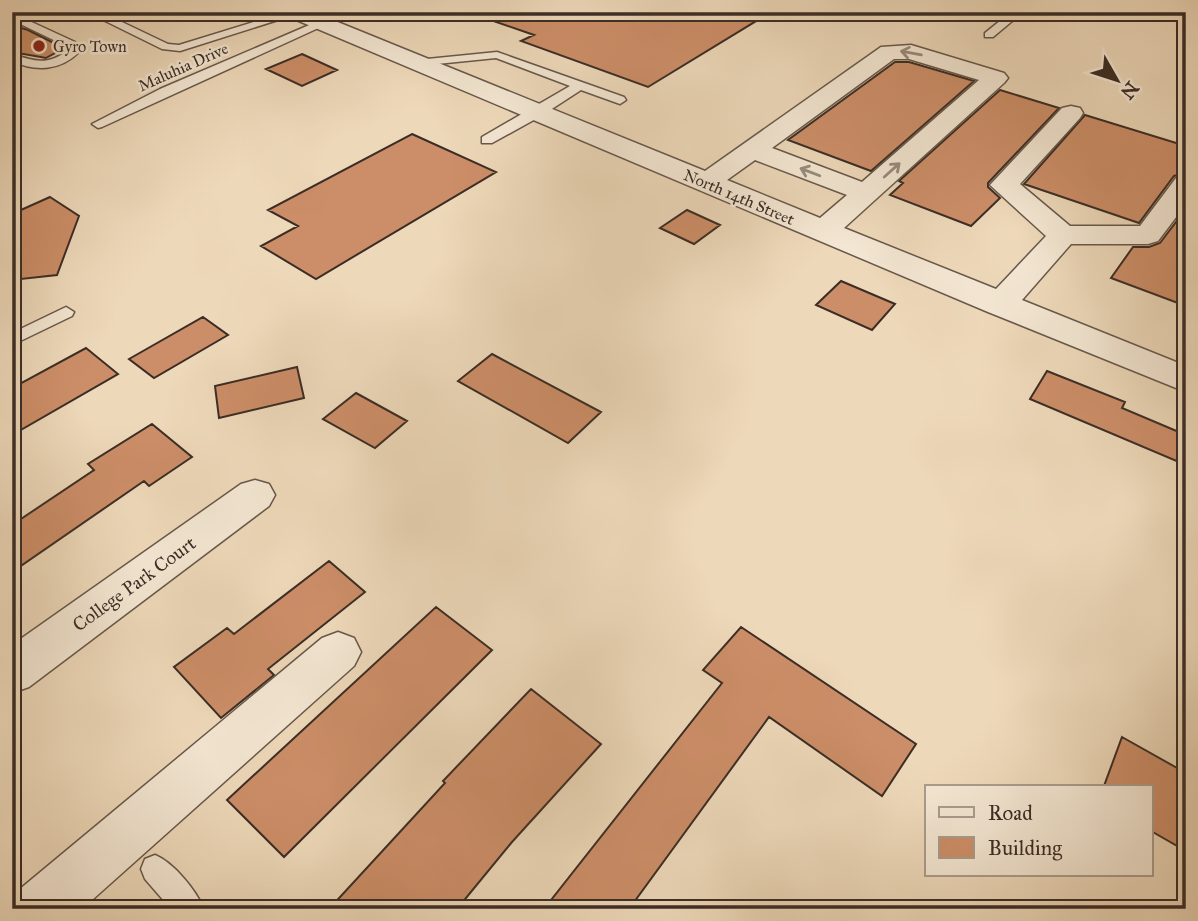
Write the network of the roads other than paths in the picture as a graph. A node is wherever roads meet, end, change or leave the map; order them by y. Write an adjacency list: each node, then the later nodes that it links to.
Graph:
1 (295, 12): 4 (lane); 7 (street, North 14th Street)
2 (1018, 12): 8 (lane)
3 (1169, 12): 6 (lane)
4 (99, 13)
5 (12, 16): 9 (lane)
6 (1186, 16)
7 (321, 23): 12 (street, North 14th Street); 17 (lane, Maluhia Drive)
8 (989, 35)
9 (73, 52): 10 (lane); 11 (lane)
10 (12, 57)
11 (88, 59)
12 (417, 63): 13 (lane); 15 (street, North 14th Street)
13 (580, 85): 14 (lane); 15 (lane)
14 (620, 100)
15 (537, 113): 18 (lane); 20 (street, North 14th Street)
16 (1071, 113): 24 (street)
17 (98, 124)
18 (487, 140)
19 (753, 150): 20 (street); 22 (street, one-way to 19); 22 (street, one-way to 19)
20 (706, 183): 23 (street, North 14th Street)
21 (1186, 184): 24 (street)
22 (866, 193): 23 (street)
23 (822, 232): 25 (street, North 14th Street)
24 (1063, 235): 25 (street)
25 (999, 305): 28 (street, North 14th Street)
26 (66, 312): 27 (lane)
27 (12, 340)
28 (1186, 380)
29 (255, 495): 31 (street, College Park Court)
30 (338, 652): 33 (street)
31 (12, 672)
32 (155, 869): 34 (lane)
33 (40, 909)
34 (190, 909)

